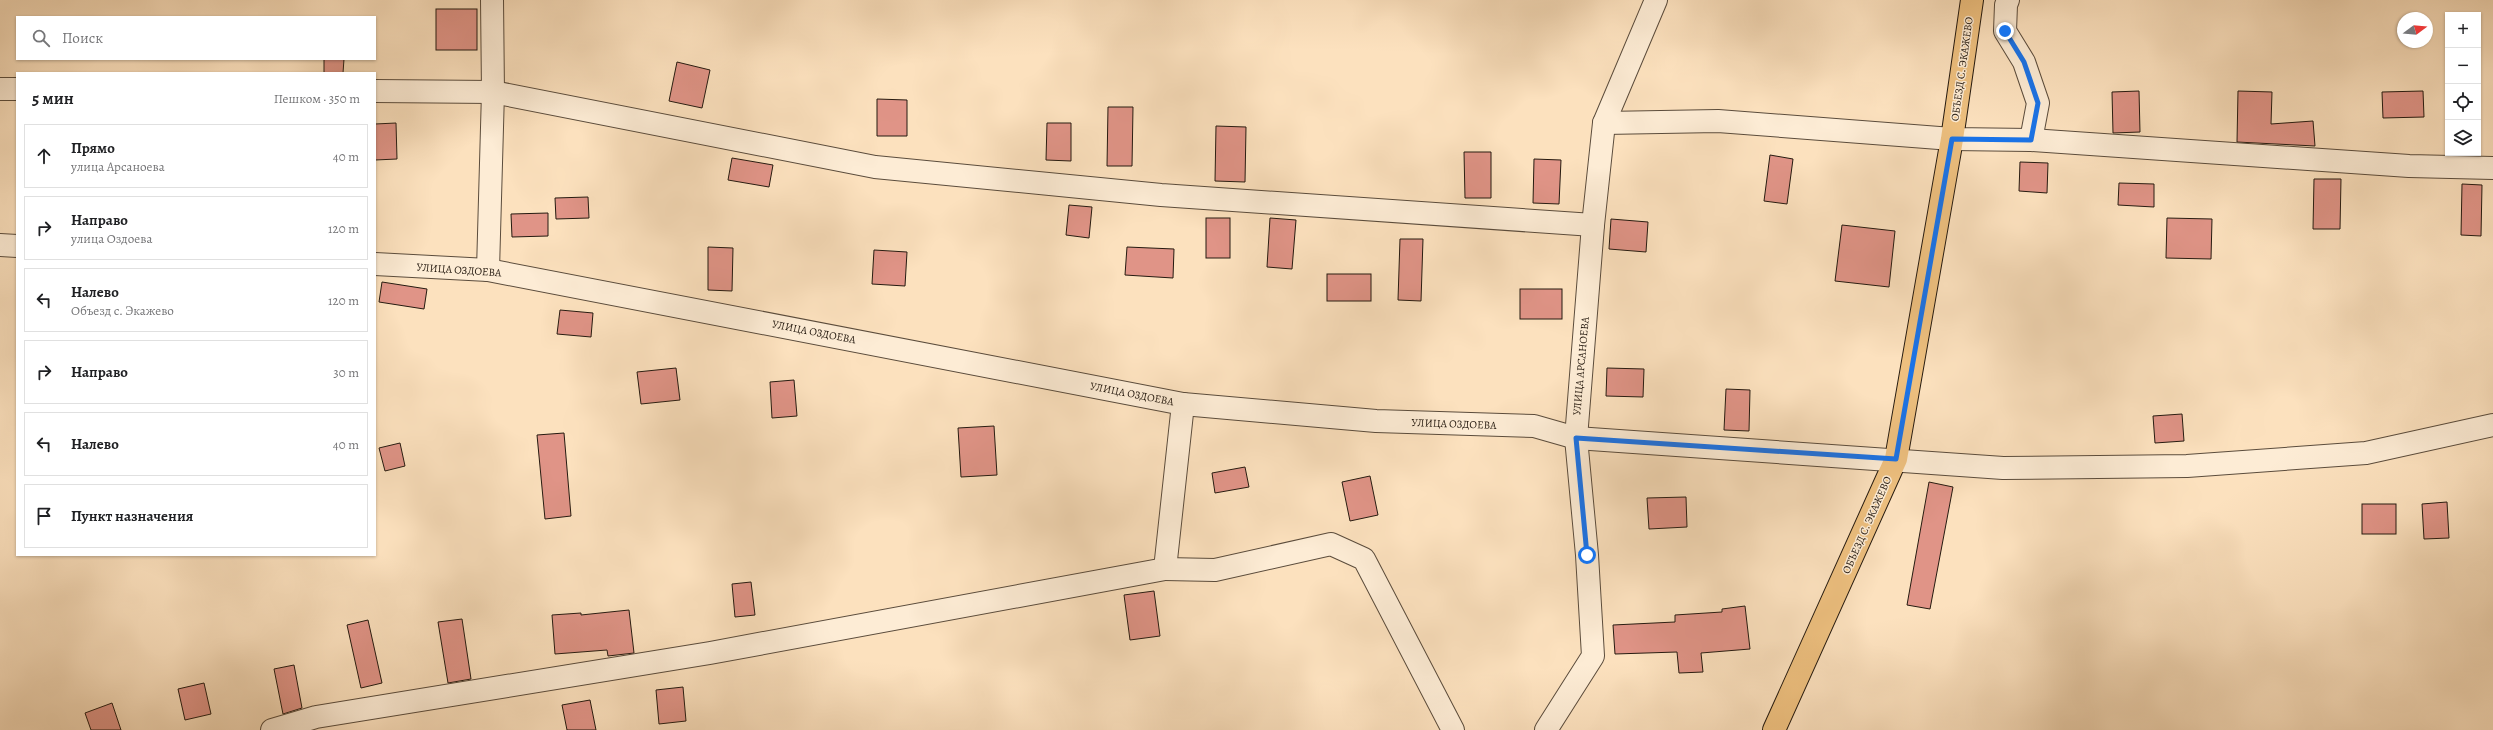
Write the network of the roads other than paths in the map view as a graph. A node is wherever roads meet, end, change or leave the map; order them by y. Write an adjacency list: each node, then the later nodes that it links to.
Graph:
1 (492, 0): 8 (street)
2 (1656, 0): 9 (street, УЛИЦА АРСАНОЕВА)
3 (1972, 0): 10 (main road, ОБЪЕЗД С. ЭКАЖЕВО)
4 (2008, 0): 11 (street)
5 (0, 89): 6 (street)
6 (16, 89)
7 (376, 91): 8 (street)
8 (493, 92): 13 (street); 17 (street)
9 (1604, 123): 10 (street); 13 (street, УЛИЦА АРСАНОЕВА)
10 (1952, 139): 11 (street); 21 (main road, ОБЪЕЗД С. ЭКАЖЕВО)
11 (2031, 140): 12 (street)
12 (2493, 168)
13 (1593, 226): 20 (street, УЛИЦА АРСАНОЕВА)
14 (0, 245): 15 (street)
15 (16, 246)
16 (376, 264): 17 (street, УЛИЦА ОЗДОЕВА)
17 (488, 270): 18 (street, УЛИЦА ОЗДОЕВА)
18 (1183, 404): 20 (street, УЛИЦА ОЗДОЕВА); 22 (street)
19 (2493, 425): 21 (street, УЛИЦА ОЗДОЕВА)
20 (1576, 438): 21 (street, УЛИЦА ОЗДОЕВА); 25 (street, УЛИЦА АРСАНОЕВА)
21 (1896, 459): 26 (main road, ОБЪЕЗД С. ЭКАЖЕВО)
22 (1165, 569): 23 (street); 24 (street)
23 (272, 730)
24 (1453, 730)
25 (1546, 730)
26 (1774, 730)

